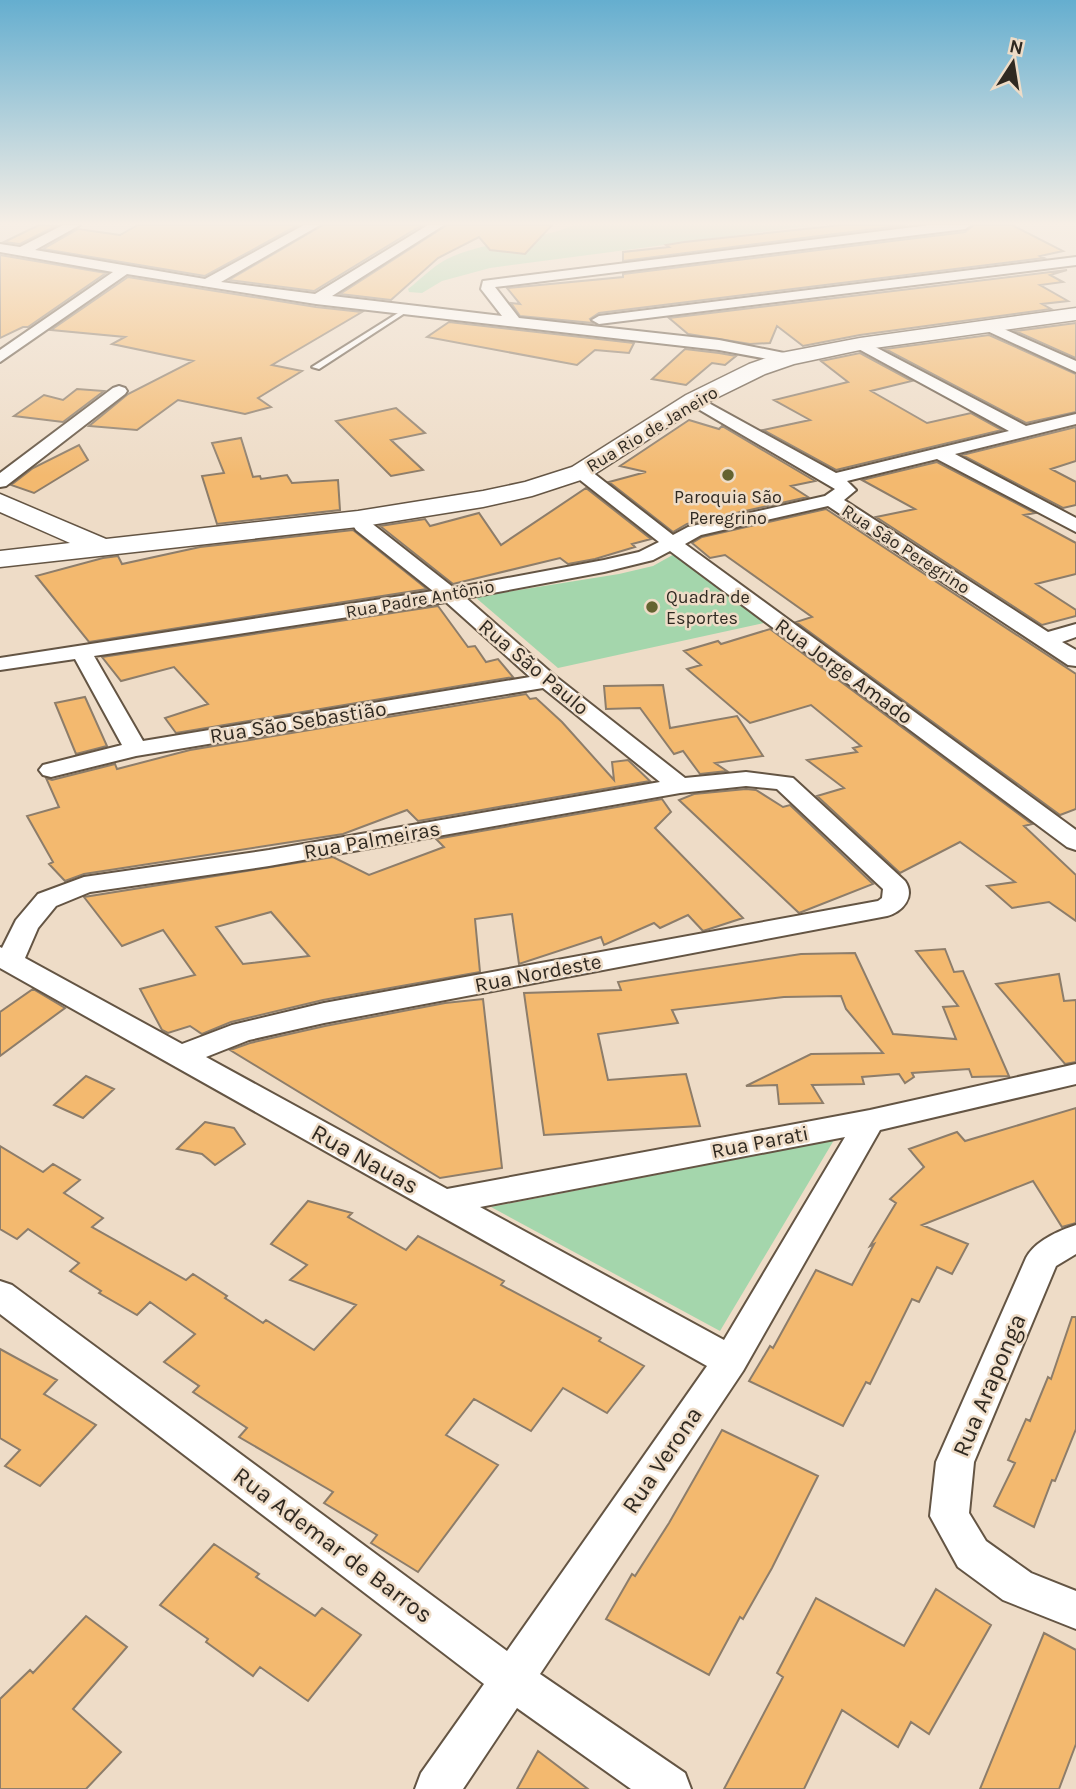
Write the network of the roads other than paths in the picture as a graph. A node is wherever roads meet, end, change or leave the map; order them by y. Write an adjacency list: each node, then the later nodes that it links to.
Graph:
1 (69, 308): 11 (street)
2 (392, 308): 5 (street)
3 (503, 308): 7 (street)
4 (689, 308): 8 (street)
5 (406, 310): 7 (street); 13 (lane)
6 (1076, 314): 9 (main road, Rua Rio de Janeiro)
7 (514, 322): 8 (street)
8 (555, 325): 12 (street)
9 (988, 326): 10 (main road, Rua Rio de Janeiro); 14 (street)
10 (860, 344): 12 (main road, Rua Rio de Janeiro); 18 (street)
11 (0, 357)
12 (789, 358): 16 (main road, Rua Rio de Janeiro)
13 (316, 367)
14 (1076, 367)
15 (119, 391): 22 (street)
16 (694, 400): 20 (main road, Rua Rio de Janeiro); 21 (street, Rua São Peregrino)
17 (1076, 419): 18 (street)
18 (1022, 431): 19 (street)
19 (940, 453): 21 (street); 25 (street)
20 (581, 472): 26 (main road, Rua Rio de Janeiro); 27 (street, Rua Jorge Amado)
21 (834, 479): 23 (street, Rua São Peregrino)
22 (0, 482)
23 (831, 500): 27 (street, Rua Padre Antônio); 32 (street, Rua São Peregrino)
24 (0, 502): 28 (main road)
25 (1071, 518)
26 (358, 519): 28 (main road, Rua Rio de Janeiro); 30 (street, Rua São Paulo)
27 (673, 544): 30 (street, Rua Padre Antônio); 41 (street, Rua Jorge Amado)
28 (100, 547): 29 (main road, Rua Rio de Janeiro)
29 (0, 559)
30 (450, 595): 33 (street, Rua Padre Antônio); 36 (street, Rua São Paulo)
31 (1076, 630): 32 (street)
32 (1046, 640): 34 (street, Rua São Peregrino)
33 (82, 653): 35 (street, Rua Padre Antônio); 37 (street)
34 (1076, 660)
35 (0, 664)
36 (547, 681): 37 (street, Rua São Sebastião); 40 (street, Rua São Paulo)
37 (136, 749): 38 (street, Rua São Sebastião)
38 (51, 770)
39 (769, 779): 40 (street, Rua Palmeiras); 43 (street, Rua Nordeste)
40 (680, 786): 42 (street, Rua Palmeiras)
41 (1076, 842)
42 (5, 958): 43 (street, Rua Nauas)
43 (181, 1056): 46 (street, Rua Nauas)
44 (1076, 1074): 45 (street, Rua Parati)
45 (870, 1121): 46 (street, Rua Parati); 49 (street, Rua Verona)
46 (442, 1202): 49 (street, Rua Nauas)
47 (1076, 1238): 50 (street, Rua Araponga)
48 (0, 1295): 51 (street, Rua Ademar de Barros)
49 (730, 1362): 51 (street, Rua Verona)
50 (1076, 1610)
51 (512, 1680): 52 (street, Rua Verona); 53 (street, Rua Ademar de Barros)
52 (437, 1789)
53 (669, 1789)

